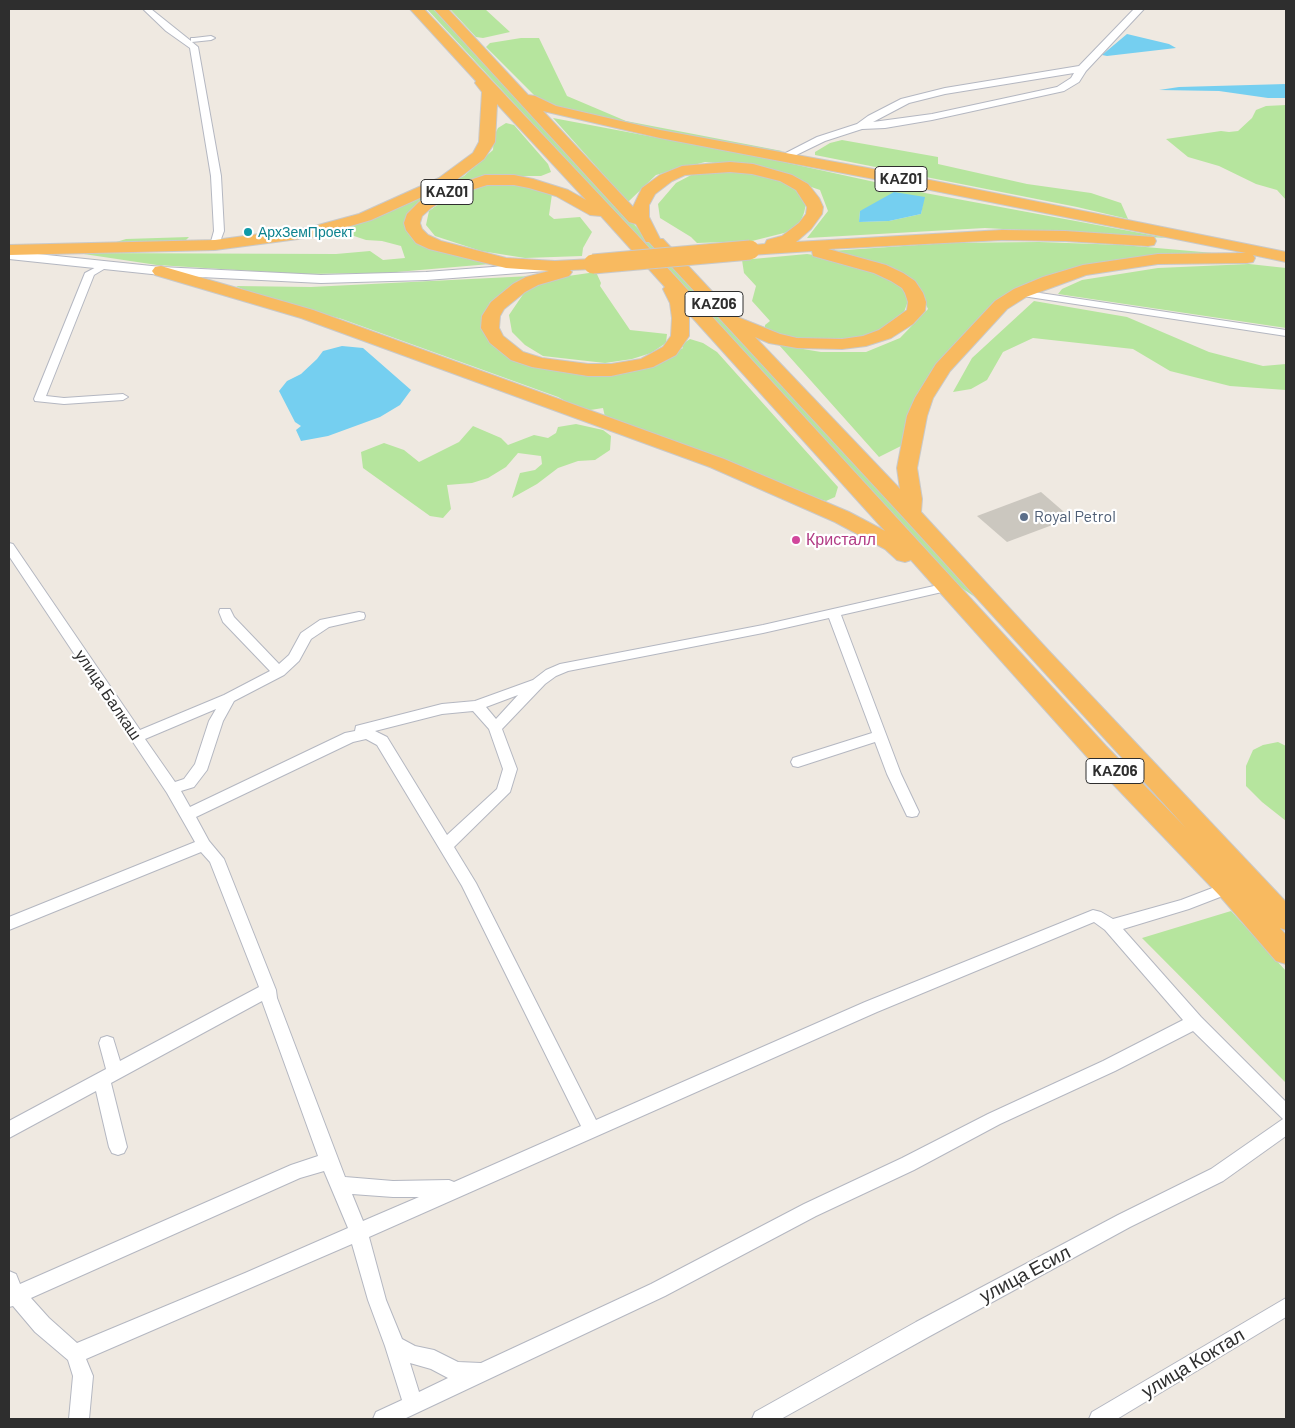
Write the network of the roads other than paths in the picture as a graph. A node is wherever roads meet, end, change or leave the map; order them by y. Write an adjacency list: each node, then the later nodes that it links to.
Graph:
1 (147, 9): 6 (street)
2 (417, 9): 8 (highway, KАZ06)
3 (440, 9): 9 (highway, KАZ06)
4 (1139, 9): 7 (street)
5 (211, 38): 6 (street)
6 (195, 40): 14 (street)
7 (1082, 69): 10 (street); 10 (street)
8 (477, 75): 13 (highway, KАZ06); 14 (highway)
9 (519, 93): 11 (highway, KАZ01); 12 (highway, KАZ06)
10 (861, 126): 11 (street)
11 (784, 157): 19 (highway, KАZ01)
12 (652, 238): 17 (highway); 26 (highway, KАZ06)
13 (633, 241): 22 (highway, KАZ01); 24 (highway, KАZ06)
14 (215, 245): 16 (highway)
15 (795, 247): 17 (highway, KАZ01); 19 (highway, KАZ01); 26 (highway)
16 (9, 250)
17 (750, 250): 20 (highway, KАZ01, bridge)
18 (9, 254): 21 (main road)
19 (1286, 259): 25 (highway)
20 (593, 264): 22 (highway, KАZ01); 24 (highway)
21 (104, 266): 23 (main road); 28 (street)
22 (555, 266): 23 (main road)
23 (161, 272): 31 (highway)
24 (668, 280): 31 (highway, KАZ06)
25 (1020, 294): 27 (street); 29 (highway)
26 (725, 317): 29 (highway, KАZ06)
27 (1286, 333)
28 (123, 397)
29 (911, 513): 35 (highway, KАZ06)
30 (9, 547): 44 (street, улица Балкаш)
31 (947, 588): 33 (street); 37 (highway, KАZ06)
32 (225, 612): 36 (street)
33 (834, 614): 38 (street); 43 (street)
34 (359, 616): 36 (street)
35 (1052, 668): 37 (highway); 52 (highway, KАZ06)
36 (279, 672): 39 (street)
37 (1025, 674): 51 (highway, KАZ06)
38 (540, 681): 40 (street); 41 (street)
39 (229, 698): 44 (street); 46 (street)
40 (476, 706): 41 (street); 42 (street)
41 (494, 728): 50 (street)
42 (380, 734): 48 (street); 50 (street)
43 (880, 735): 45 (street); 47 (street)
44 (136, 737): 46 (street, улица Балкаш)
45 (798, 762)
46 (172, 789): 48 (street, улица Балкаш)
47 (912, 812)
48 (187, 815): 49 (street, улица Балкаш)
49 (204, 844): 53 (street); 56 (street)
50 (446, 846): 63 (street)
51 (1228, 888): 54 (street); 55 (highway, KАZ06)
52 (1286, 920)
53 (9, 924)
54 (1111, 926): 57 (street); 63 (street)
55 (1286, 953)
56 (268, 990): 59 (street); 65 (street)
57 (1195, 1022): 60 (street); 73 (street)
58 (106, 1043): 59 (street)
59 (109, 1076): 62 (street); 64 (street)
60 (1286, 1113)
61 (1286, 1126): 77 (street, улица Есил)
62 (9, 1130)
63 (592, 1130): 67 (street)
64 (118, 1147)
65 (329, 1161): 66 (street); 69 (street)
66 (340, 1185): 67 (street); 68 (street)
67 (457, 1188): 68 (street)
68 (358, 1231): 71 (street); 72 (street)
69 (11, 1291): 72 (street)
70 (1286, 1307): 78 (street, улица Коктал)
71 (395, 1346): 73 (street); 74 (street)
72 (75, 1354): 75 (street)
73 (481, 1373): 74 (street)
74 (413, 1405): 76 (street)
75 (79, 1419)
76 (383, 1419)
77 (762, 1419)
78 (1099, 1419)

